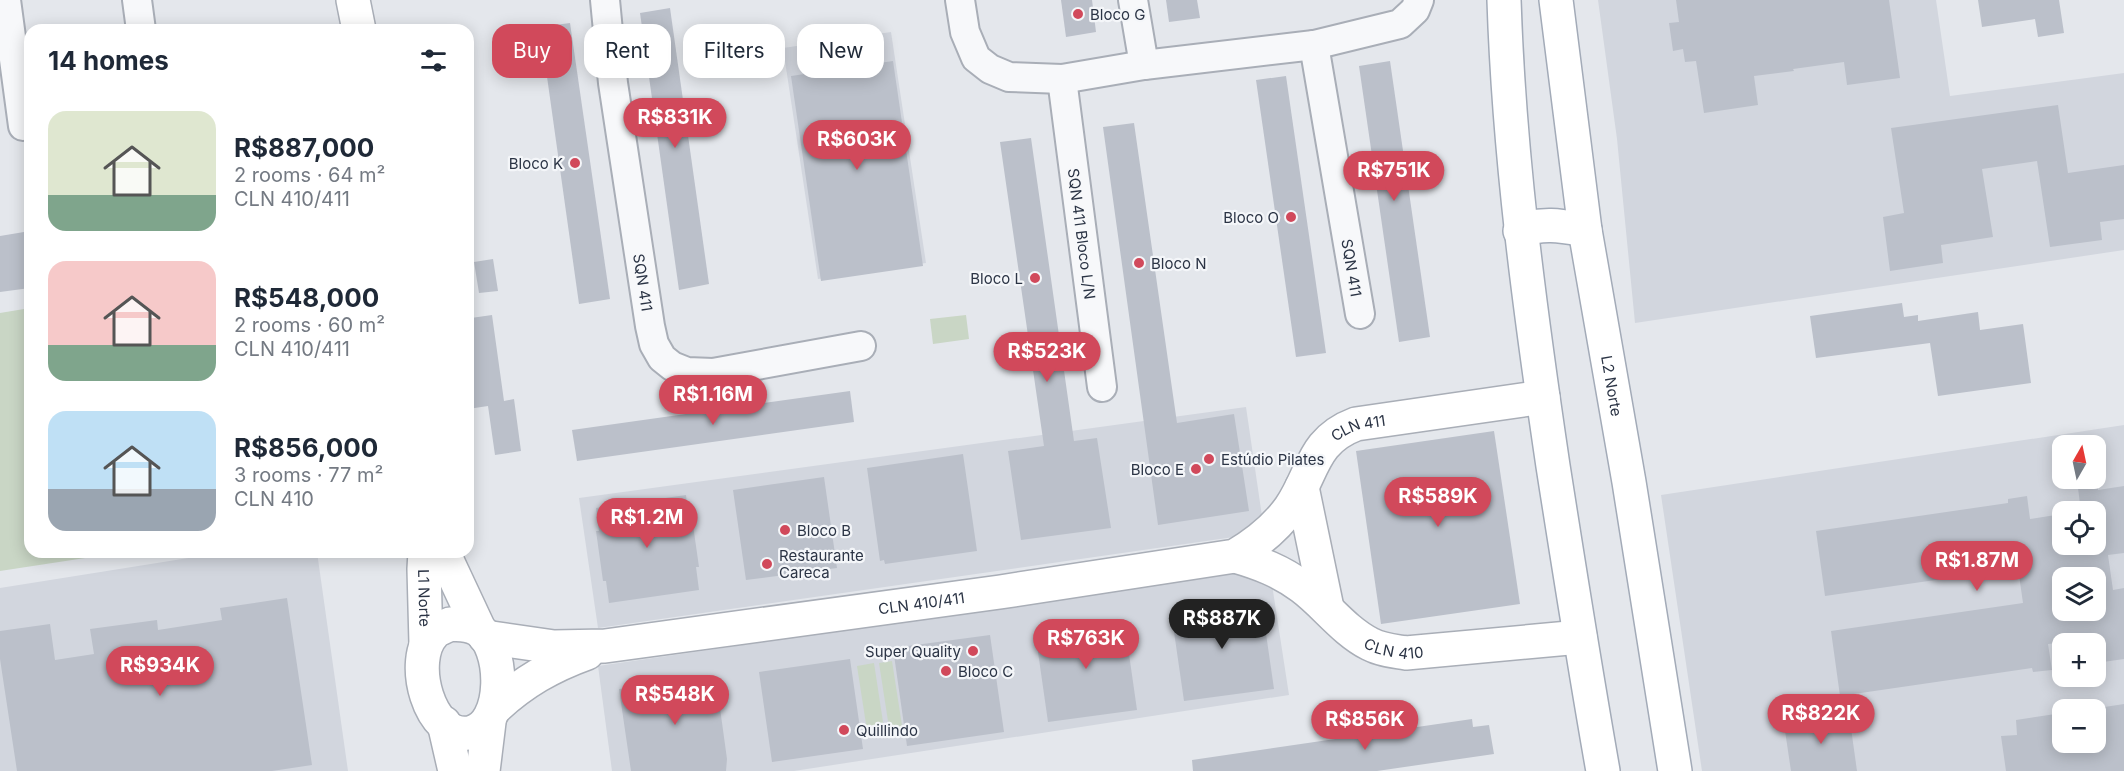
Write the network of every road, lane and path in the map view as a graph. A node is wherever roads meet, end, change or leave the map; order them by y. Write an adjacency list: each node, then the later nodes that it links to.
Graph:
1 (6, 0): 11 (street)
2 (605, 0): 15 (street, SQN 411)
3 (960, 0): 10 (street)
4 (1133, 0): 9 (street)
5 (1419, 0): 8 (street)
6 (1504, 0): 13 (street)
7 (1556, 0): 12 (street, L2 Norte)
8 (1314, 45): 9 (street); 14 (street, SQN 411)
9 (1144, 65): 10 (street)
10 (1062, 79): 16 (street, SQN 411 Bloco L/N)
11 (18, 125)
12 (1585, 230): 13 (street); 32 (street, L2 Norte)
13 (1521, 231): 17 (street)
14 (1360, 314)
15 (861, 346)
16 (1102, 387)
17 (1543, 396): 18 (street, CLN 411); 24 (street)
18 (1302, 487): 19 (street, CLN 411); 22 (street)
19 (1235, 556): 22 (street, CLN 410); 26 (street, CLN 410/411)
20 (425, 558): 25 (street, L1 Norte)
21 (445, 558): 23 (street, L1 Norte)
22 (1327, 608): 24 (street, CLN 410)
23 (482, 633): 25 (street); 26 (street, CLN 410/411); 27 (street)
24 (1580, 638): 31 (street)
25 (426, 644): 28 (street)
26 (605, 646): 27 (street, CLN 410/411)
27 (492, 715): 28 (street); 30 (street)
28 (444, 723): 29 (street)
29 (455, 771)
30 (483, 771)
31 (1603, 771)
32 (1675, 771)

